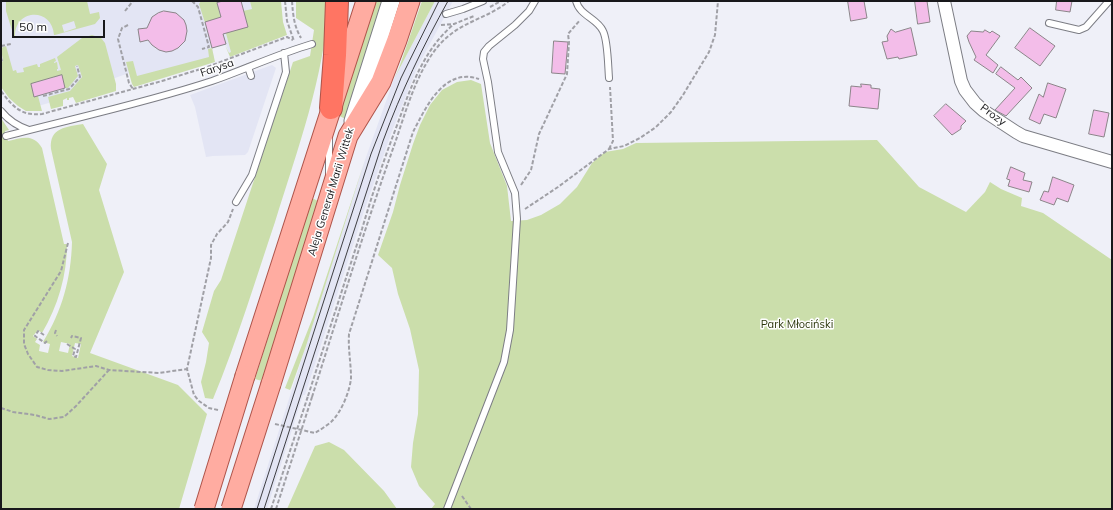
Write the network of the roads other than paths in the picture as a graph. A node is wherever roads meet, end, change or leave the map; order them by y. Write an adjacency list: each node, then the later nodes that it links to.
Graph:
1 (337, 1): 18 (highway)
2 (366, 1): 18 (main road)
3 (391, 1): 20 (main road, Aleja Generał Marii Wittek)
4 (410, 1): 20 (main road)
5 (483, 1): 10 (lane)
6 (535, 1): 29 (lane)
7 (576, 1): 16 (lane)
8 (944, 1): 23 (street, Prozy)
9 (1109, 1): 11 (lane)
10 (446, 14)
11 (1049, 23)
12 (312, 44): 13 (lane, Farysa)
13 (284, 52): 14 (lane, Farysa); 26 (lane)
14 (248, 67): 15 (lane); 19 (lane, Farysa)
15 (251, 76)
16 (609, 78)
17 (1, 111): 19 (lane)
18 (330, 112): 22 (lane); 24 (main road)
19 (29, 130): 21 (lane, Farysa)
20 (350, 130): 22 (lane); 25 (main road, Aleja Generał Marii Wittek)
21 (6, 136)
22 (329, 156): 24 (lane); 25 (lane)
23 (1112, 162)
24 (304, 192): 27 (main road, bridge)
25 (329, 198): 28 (main road, Aleja Generał Marii Wittek, bridge)
26 (236, 202)
27 (204, 509)
28 (231, 509)
29 (447, 509)

